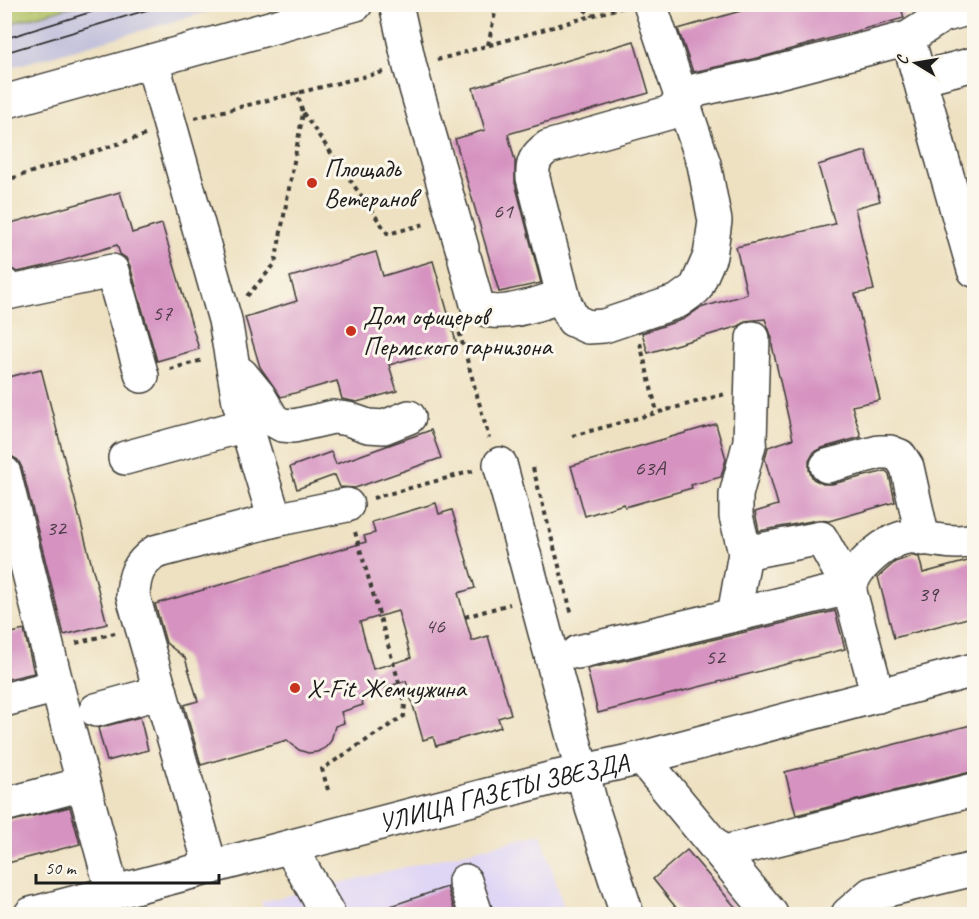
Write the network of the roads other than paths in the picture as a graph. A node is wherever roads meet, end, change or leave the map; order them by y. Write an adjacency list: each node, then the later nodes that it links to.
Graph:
1 (356, 4): 6 (street)
2 (396, 4): 13 (street)
3 (650, 4): 9 (street)
4 (975, 7): 5 (street)
5 (909, 38): 8 (street); 9 (street)
6 (152, 61): 10 (street); 15 (street)
7 (975, 64): 8 (street)
8 (920, 78): 11 (street)
9 (683, 101): 13 (street); 13 (street)
10 (4, 102)
11 (975, 270)
12 (4, 285): 16 (street)
13 (563, 296)
14 (753, 338): 27 (street)
15 (231, 358): 17 (street); 18 (street)
16 (142, 376)
17 (409, 417)
18 (246, 424): 19 (street); 24 (street)
19 (125, 458)
20 (827, 466): 25 (street)
21 (488, 467): 38 (street)
22 (4, 473): 32 (street)
23 (347, 505): 24 (street)
24 (275, 520): 33 (street)
25 (923, 538): 26 (street); 28 (street)
26 (975, 540)
27 (745, 553): 28 (street); 29 (street)
28 (849, 588): 29 (street); 34 (street)
29 (734, 615): 30 (street)
30 (578, 652)
31 (975, 670): 34 (street, УЛИЦА ГАЗЕТЫ ЗВЕЗДА)
32 (57, 686): 35 (street); 39 (street)
33 (161, 692): 36 (street); 44 (street)
34 (878, 696): 37 (street, УЛИЦА ГАЗЕТЫ ЗВЕЗДА)
35 (4, 700)
36 (96, 710)
37 (642, 758): 38 (street, УЛИЦА ГАЗЕТЫ ЗВЕЗДА); 43 (street)
38 (582, 772): 42 (street, УЛИЦА ГАЗЕТЫ ЗВЕЗДА); 51 (street)
39 (83, 784): 41 (street); 47 (street)
40 (975, 790): 43 (street)
41 (4, 805)
42 (290, 847): 44 (street, УЛИЦА ГАЗЕТЫ ЗВЕЗДА); 49 (street)
43 (721, 853): 52 (street)
44 (211, 867): 47 (street, УЛИЦА ГАЗЕТЫ ЗВЕЗДА)
45 (975, 869): 53 (street)
46 (465, 881): 50 (street)
47 (113, 893): 48 (street, УЛИЦА ГАЗЕТЫ ЗВЕЗДА)
48 (31, 915)
49 (328, 915)
50 (476, 915)
51 (627, 915)
52 (771, 915)
53 (848, 915)

